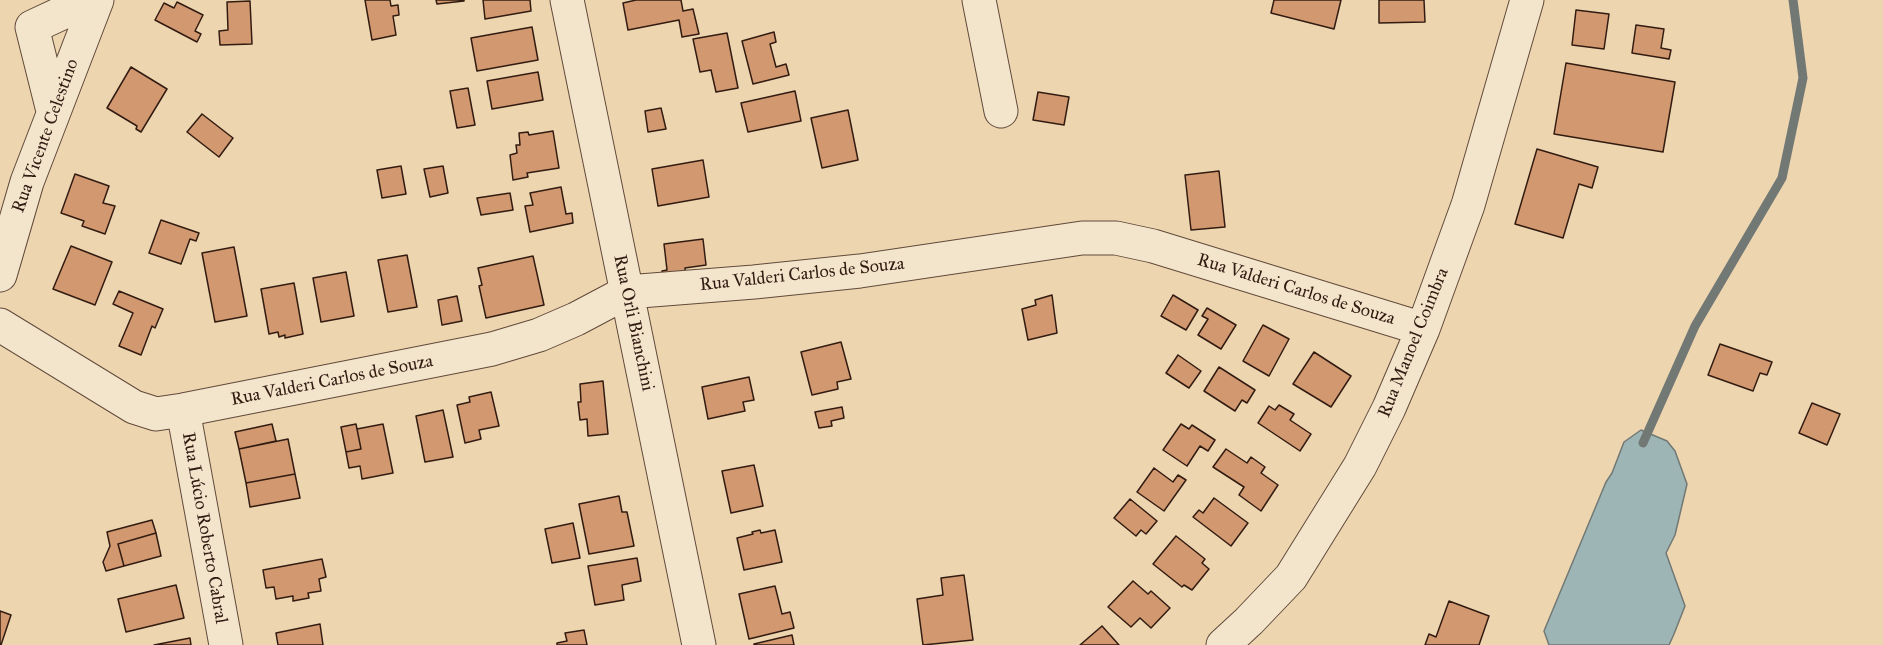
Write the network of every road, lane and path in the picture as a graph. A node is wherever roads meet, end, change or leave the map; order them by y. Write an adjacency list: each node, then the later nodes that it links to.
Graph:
1 (90, 0): 6 (street)
2 (97, 0): 6 (street, Rua Vicente Celestino)
3 (567, 0): 9 (street, Rua Orli Bianchini)
4 (980, 0): 7 (street)
5 (1527, 0): 11 (street, Rua Manoel Coimbra)
6 (53, 111): 8 (street, Rua Vicente Celestino)
7 (1001, 111)
8 (0, 274)
9 (627, 292): 11 (street, Rua Valderi Carlos de Souza); 12 (street, Rua Valderi Carlos de Souza); 14 (street, Rua Orli Bianchini)
10 (0, 325): 12 (street, Rua Valderi Carlos de Souza)
11 (1423, 329): 15 (street, Rua Manoel Coimbra)
12 (183, 410): 13 (street, Rua Lúcio Roberto Cabral)
13 (226, 645)
14 (699, 645)
15 (1223, 645)

